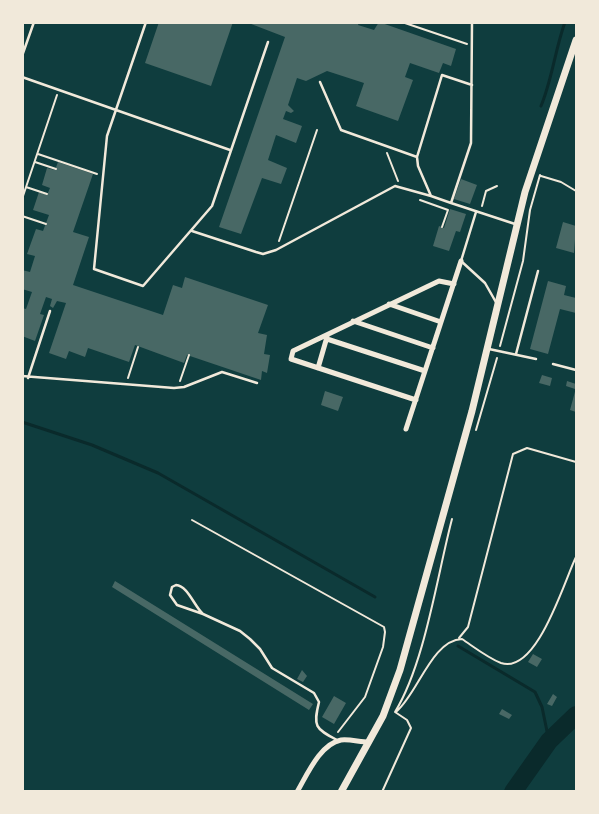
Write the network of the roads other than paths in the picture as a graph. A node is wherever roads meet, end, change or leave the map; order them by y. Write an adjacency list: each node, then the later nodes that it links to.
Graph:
1 (34, 22): 6 (lane)
2 (146, 22): 10 (lane)
3 (472, 22): 9 (lane)
4 (576, 40): 16 (main road)
5 (268, 42): 11 (lane)
6 (22, 56)
7 (22, 77): 10 (lane)
8 (320, 82): 12 (lane)
9 (472, 85): 12 (lane); 14 (lane)
10 (116, 110): 11 (lane); 17 (lane)
11 (230, 150): 17 (lane)
12 (417, 158): 13 (lane)
13 (431, 196): 14 (lane); 17 (lane)
14 (451, 203): 15 (lane)
15 (478, 212): 16 (lane); 18 (lane)
16 (517, 224): 22 (main road)
17 (192, 231)
18 (461, 261): 20 (street); 22 (lane)
19 (538, 271): 29 (lane)
20 (454, 284): 21 (street); 25 (street)
21 (388, 304): 24 (street); 25 (street)
22 (498, 305): 28 (main road)
23 (50, 311): 36 (lane)
24 (352, 321): 26 (street); 27 (street)
25 (441, 322): 27 (street)
26 (327, 337): 32 (street); 32 (street); 34 (street)
27 (433, 348): 34 (street)
28 (488, 348): 29 (lane); 42 (main road)
29 (516, 354): 30 (lane)
30 (536, 359)
31 (553, 364): 33 (lane)
32 (318, 368): 38 (street)
33 (576, 370)
34 (425, 371): 38 (street)
35 (22, 376): 36 (lane)
36 (28, 378): 37 (lane)
37 (257, 383)
38 (416, 400): 39 (street)
39 (406, 429)
40 (203, 614): 40 (lane); 41 (lane)
41 (336, 740): 42 (street); 43 (street)
42 (369, 742): 44 (main road)
43 (297, 792)
44 (341, 792)

